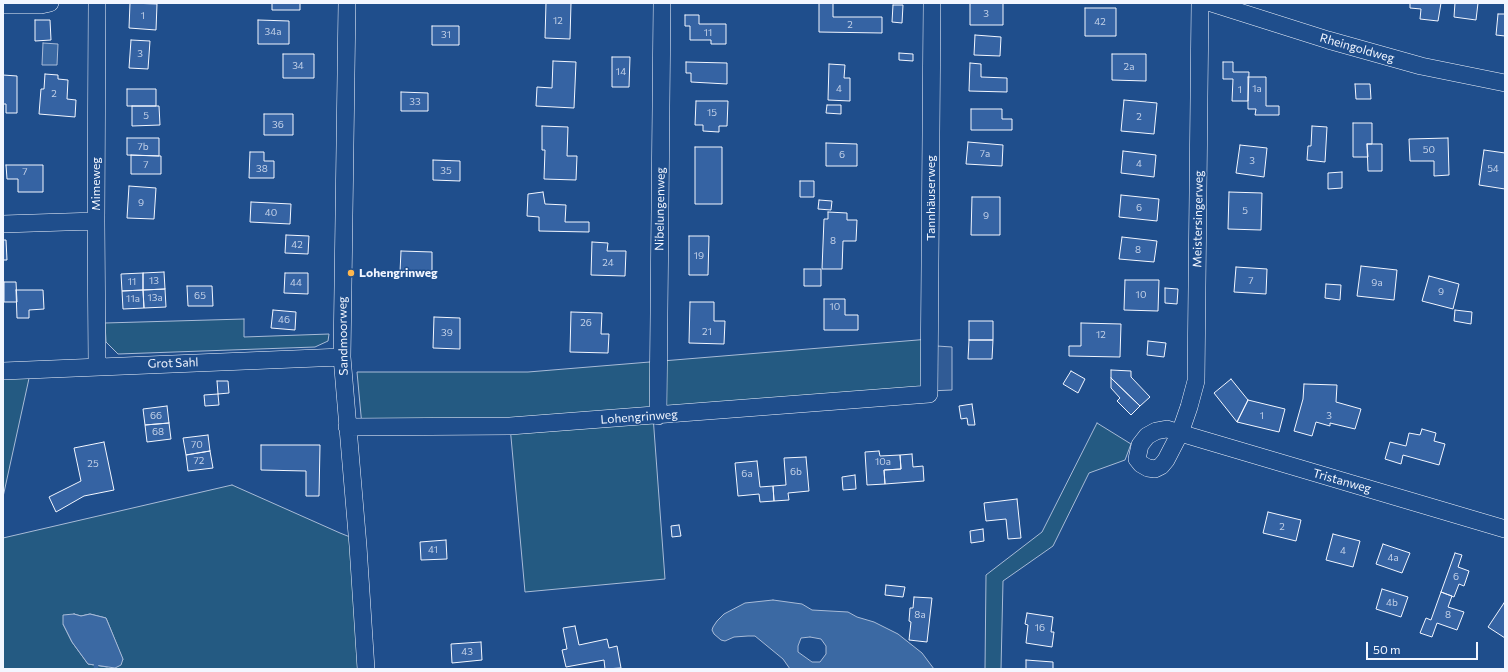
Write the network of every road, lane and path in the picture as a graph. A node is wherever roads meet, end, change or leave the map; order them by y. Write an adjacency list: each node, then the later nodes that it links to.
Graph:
1 (50, 3): 8 (street)
2 (97, 3): 10 (street, Mimeweg)
3 (347, 3): 12 (street, Sandmoorweg)
4 (662, 3): 16 (street, Nibelungenweg)
5 (932, 3): 15 (street, Tannhäuserweg)
6 (1200, 3): 18 (street, Meistersingerweg)
7 (1211, 3): 9 (street, Rheingoldweg)
8 (3, 5)
9 (1505, 83)
10 (96, 221): 11 (street); 13 (street, Mimeweg)
11 (3, 224)
12 (342, 358): 13 (street, Grot Sahl); 17 (street, Sandmoorweg)
13 (97, 366): 14 (street, Grot Sahl)
14 (3, 371)
15 (929, 394): 16 (street, Lohengrinweg)
16 (658, 416): 17 (street, Lohengrinweg)
17 (347, 427): 20 (street, Sandmoorweg)
18 (1180, 433): 19 (street, Tristanweg)
19 (1505, 529)
20 (366, 669)

